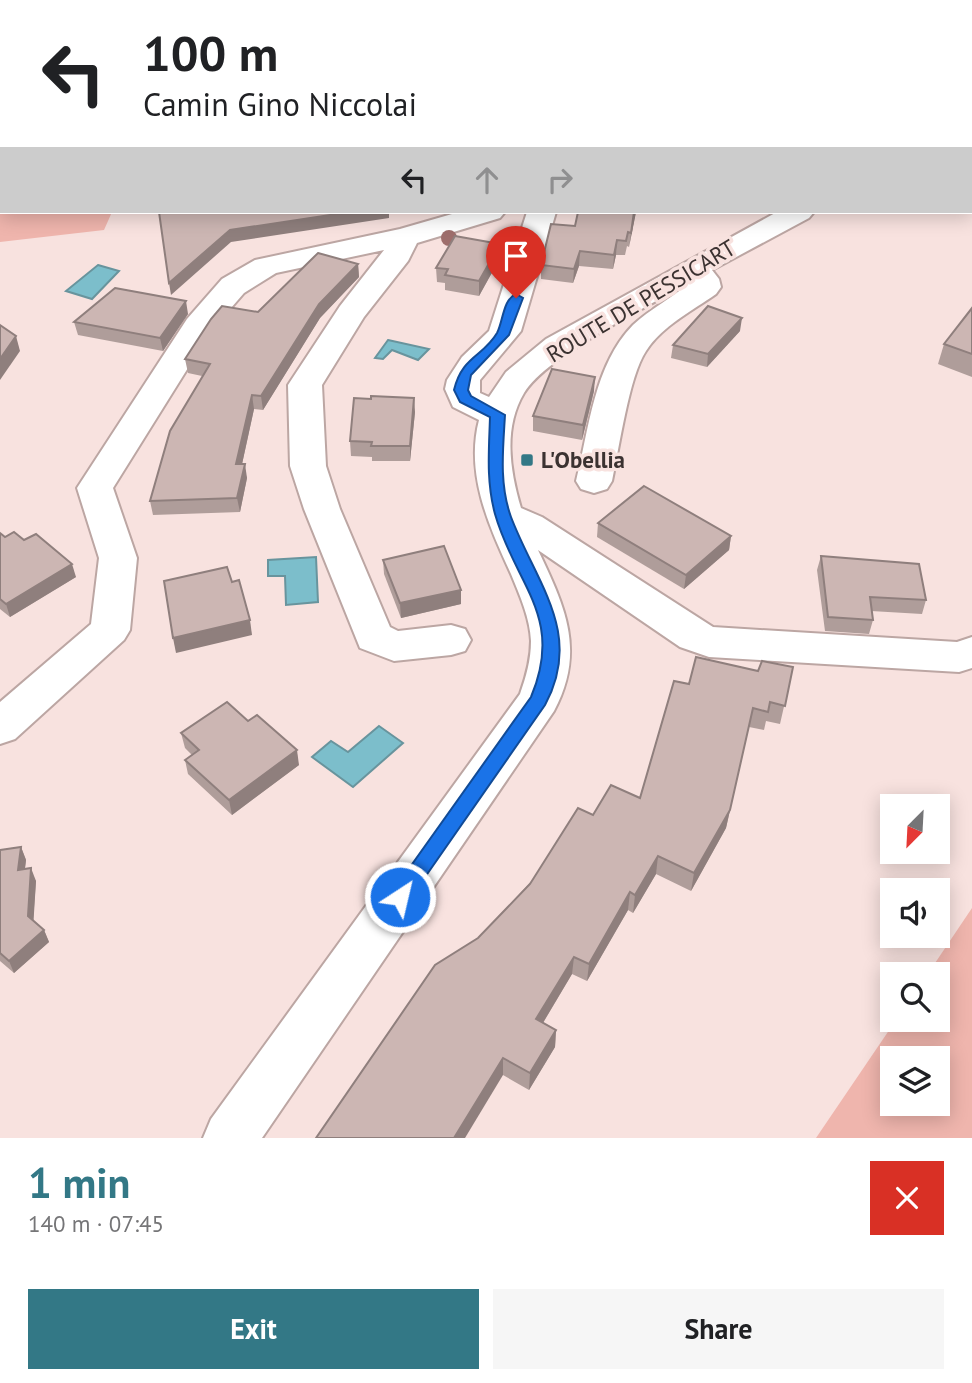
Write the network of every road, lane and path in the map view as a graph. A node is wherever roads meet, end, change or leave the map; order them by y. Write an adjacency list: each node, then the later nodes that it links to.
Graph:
1 (479, 214): 4 (street)
2 (540, 214): 6 (street)
3 (795, 214): 5 (street, ROUTE DE PESSICART)
4 (416, 226): 9 (street); 11 (street)
5 (691, 268): 6 (street, ROUTE DE PESSICART); 7 (street)
6 (498, 415): 8 (street, ROUTE DE PESSICART)
7 (594, 481)
8 (503, 515): 10 (street); 12 (street, ROUTE DE PESSICART)
9 (451, 640)
10 (972, 652)
11 (0, 727)
12 (230, 1138)

